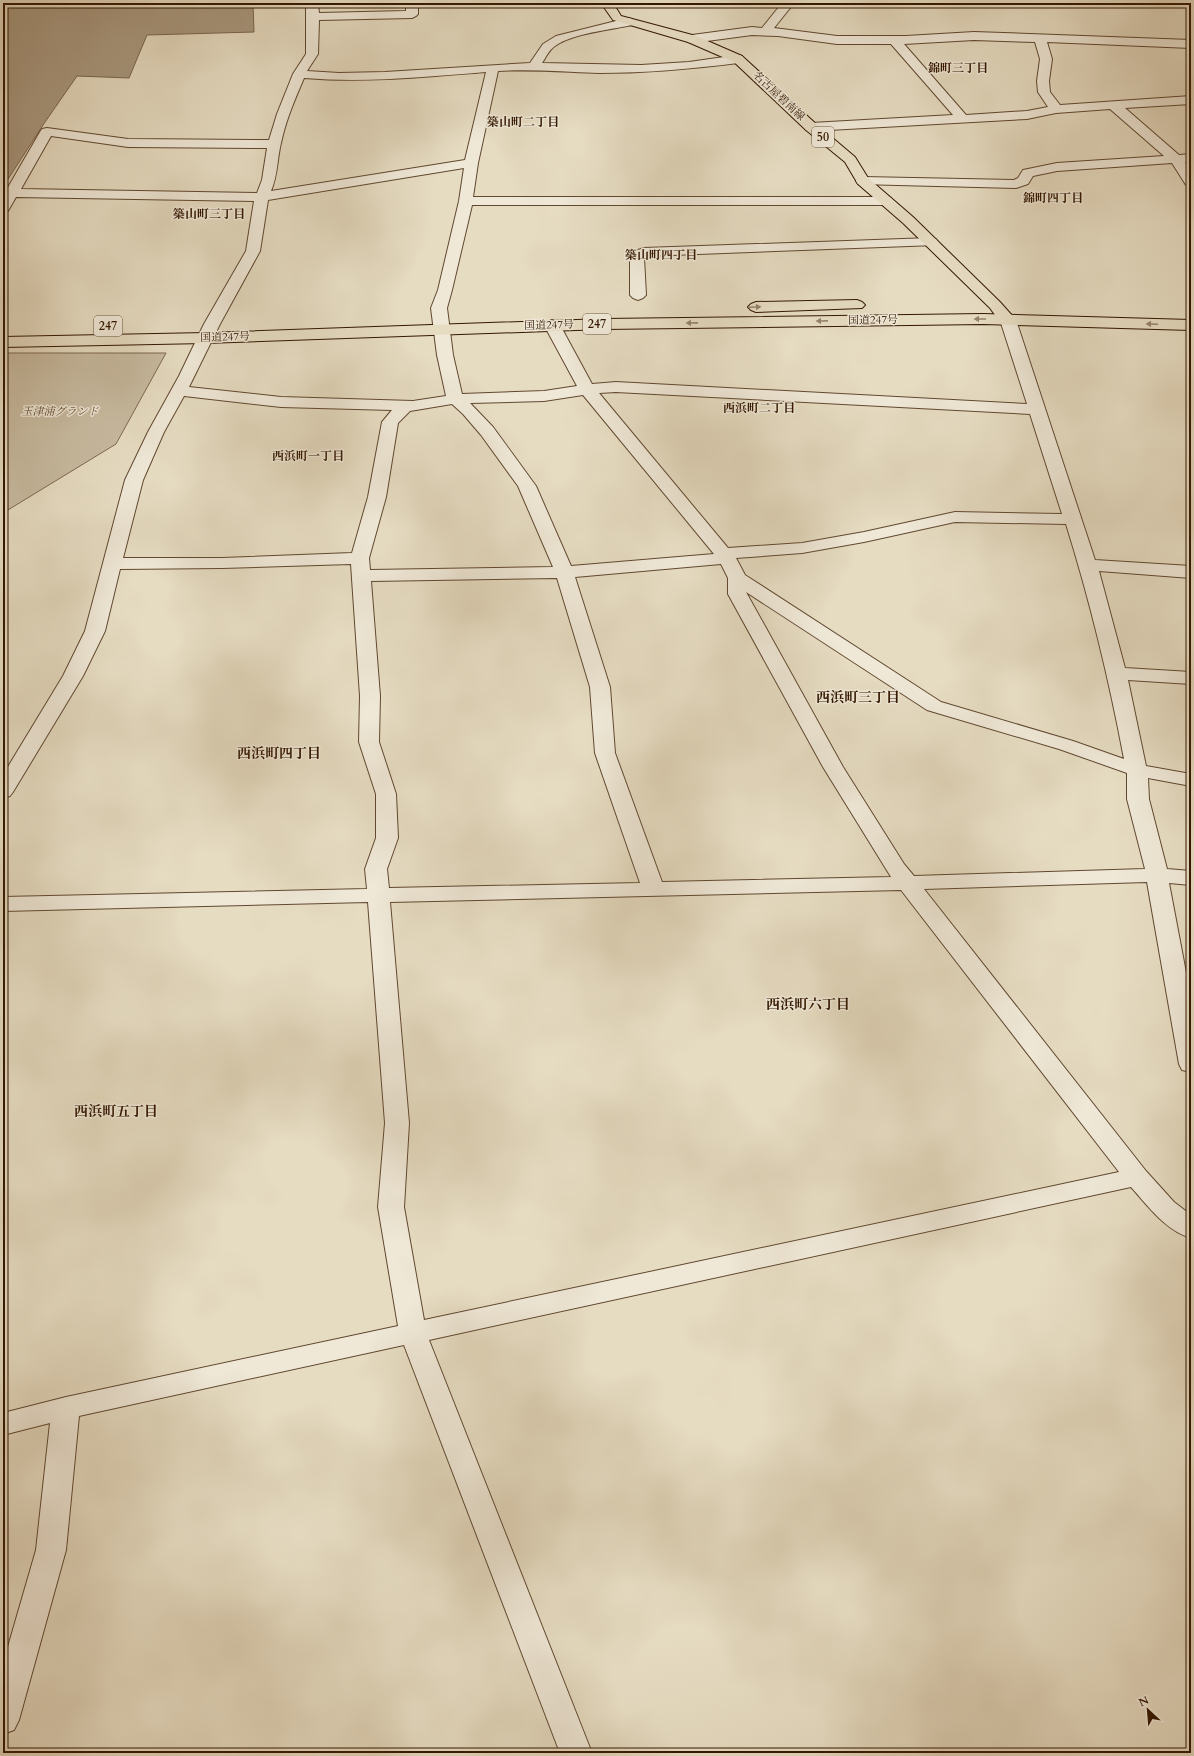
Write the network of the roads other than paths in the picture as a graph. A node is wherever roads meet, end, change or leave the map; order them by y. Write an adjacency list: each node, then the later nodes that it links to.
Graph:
1 (312, 3): 5 (street)
2 (412, 3): 5 (street)
3 (607, 3): 6 (main road, 名古屋碧南線 / 50)
4 (788, 3): 7 (street)
5 (313, 17): 15 (street)
6 (628, 22): 9 (main road, 名古屋碧南線 / 50); 13 (street)
7 (766, 31): 9 (street); 10 (street)
8 (1040, 38): 10 (street); 11 (street); 18 (street)
9 (692, 39): 12 (main road, 名古屋碧南線 / 50)
10 (894, 40): 19 (street)
11 (1191, 44)
12 (738, 59): 13 (street); 20 (main road, 名古屋碧南線 / 50)
13 (534, 66): 14 (street)
14 (493, 68): 15 (street); 24 (street)
15 (299, 74): 21 (street)
16 (1191, 100): 17 (street)
17 (1113, 105): 18 (street); 22 (street)
18 (1056, 109): 19 (street)
19 (962, 118): 20 (street)
20 (811, 127): 25 (main road, 名古屋碧南線 / 50)
21 (274, 144): 27 (street); 28 (street)
22 (1176, 158): 23 (street); 25 (street); 26 (street)
23 (1191, 158)
24 (471, 163): 28 (street); 29 (street)
25 (863, 181): 30 (main road, 名古屋碧南線 / 50)
26 (1191, 182)
27 (12, 193): 28 (street); 31 (street)
28 (262, 196): 43 (street)
29 (466, 201): 30 (street); 39 (street)
30 (886, 201): 32 (main road, 名古屋碧南線 / 50)
31 (3, 208)
32 (931, 242): 33 (street); 36 (main road, 名古屋碧南線 / 50)
33 (638, 295)
34 (872, 305): 39 (main road, 国道247号 / 247, one-way to 34)
35 (934, 305): 36 (main road)
36 (995, 305): 37 (main road); 38 (main road, 名古屋碧南線 / 50)
37 (1191, 311)
38 (1008, 320): 40 (main road, 国道247号 / 247, one-way to 40); 41 (main road, 国道247号 / 247, one-way to 38); 49 (street)
39 (441, 322): 40 (main road, 国道247号 / 247); 43 (main road, 国道247号 / 247); 47 (street)
40 (552, 325): 45 (street)
41 (1191, 325)
42 (3, 328): 43 (main road, 国道247号 / 247)
43 (209, 331): 44 (main road, 国道247号 / 247); 46 (street)
44 (3, 342)
45 (587, 389): 47 (street); 49 (street); 51 (street)
46 (178, 391): 48 (street); 52 (street)
47 (455, 399): 48 (street); 55 (street)
48 (405, 406): 54 (street)
49 (1036, 409): 50 (street)
50 (1072, 519): 51 (street); 53 (street)
51 (725, 556): 55 (street); 57 (street)
52 (112, 564): 54 (street); 62 (street)
53 (1088, 565): 56 (street); 58 (street)
54 (361, 567): 55 (street); 67 (street)
55 (564, 572): 66 (street)
56 (1191, 572)
57 (737, 578): 60 (street); 65 (street)
58 (1117, 673): 59 (street); 60 (street)
59 (1191, 678)
60 (1137, 770): 61 (street); 63 (street)
61 (1191, 780)
62 (3, 792)
63 (1157, 875): 64 (street); 65 (street); 69 (street)
64 (1191, 878)
65 (907, 883): 66 (street); 70 (street)
66 (653, 888): 67 (street)
67 (377, 895): 68 (street); 72 (street)
68 (3, 904)
69 (1191, 1064)
70 (1138, 1177): 71 (street); 72 (street)
71 (1191, 1229)
72 (413, 1334): 73 (street); 76 (street)
73 (66, 1408): 74 (street); 75 (street)
74 (3, 1424)
75 (3, 1720)
76 (576, 1753)

